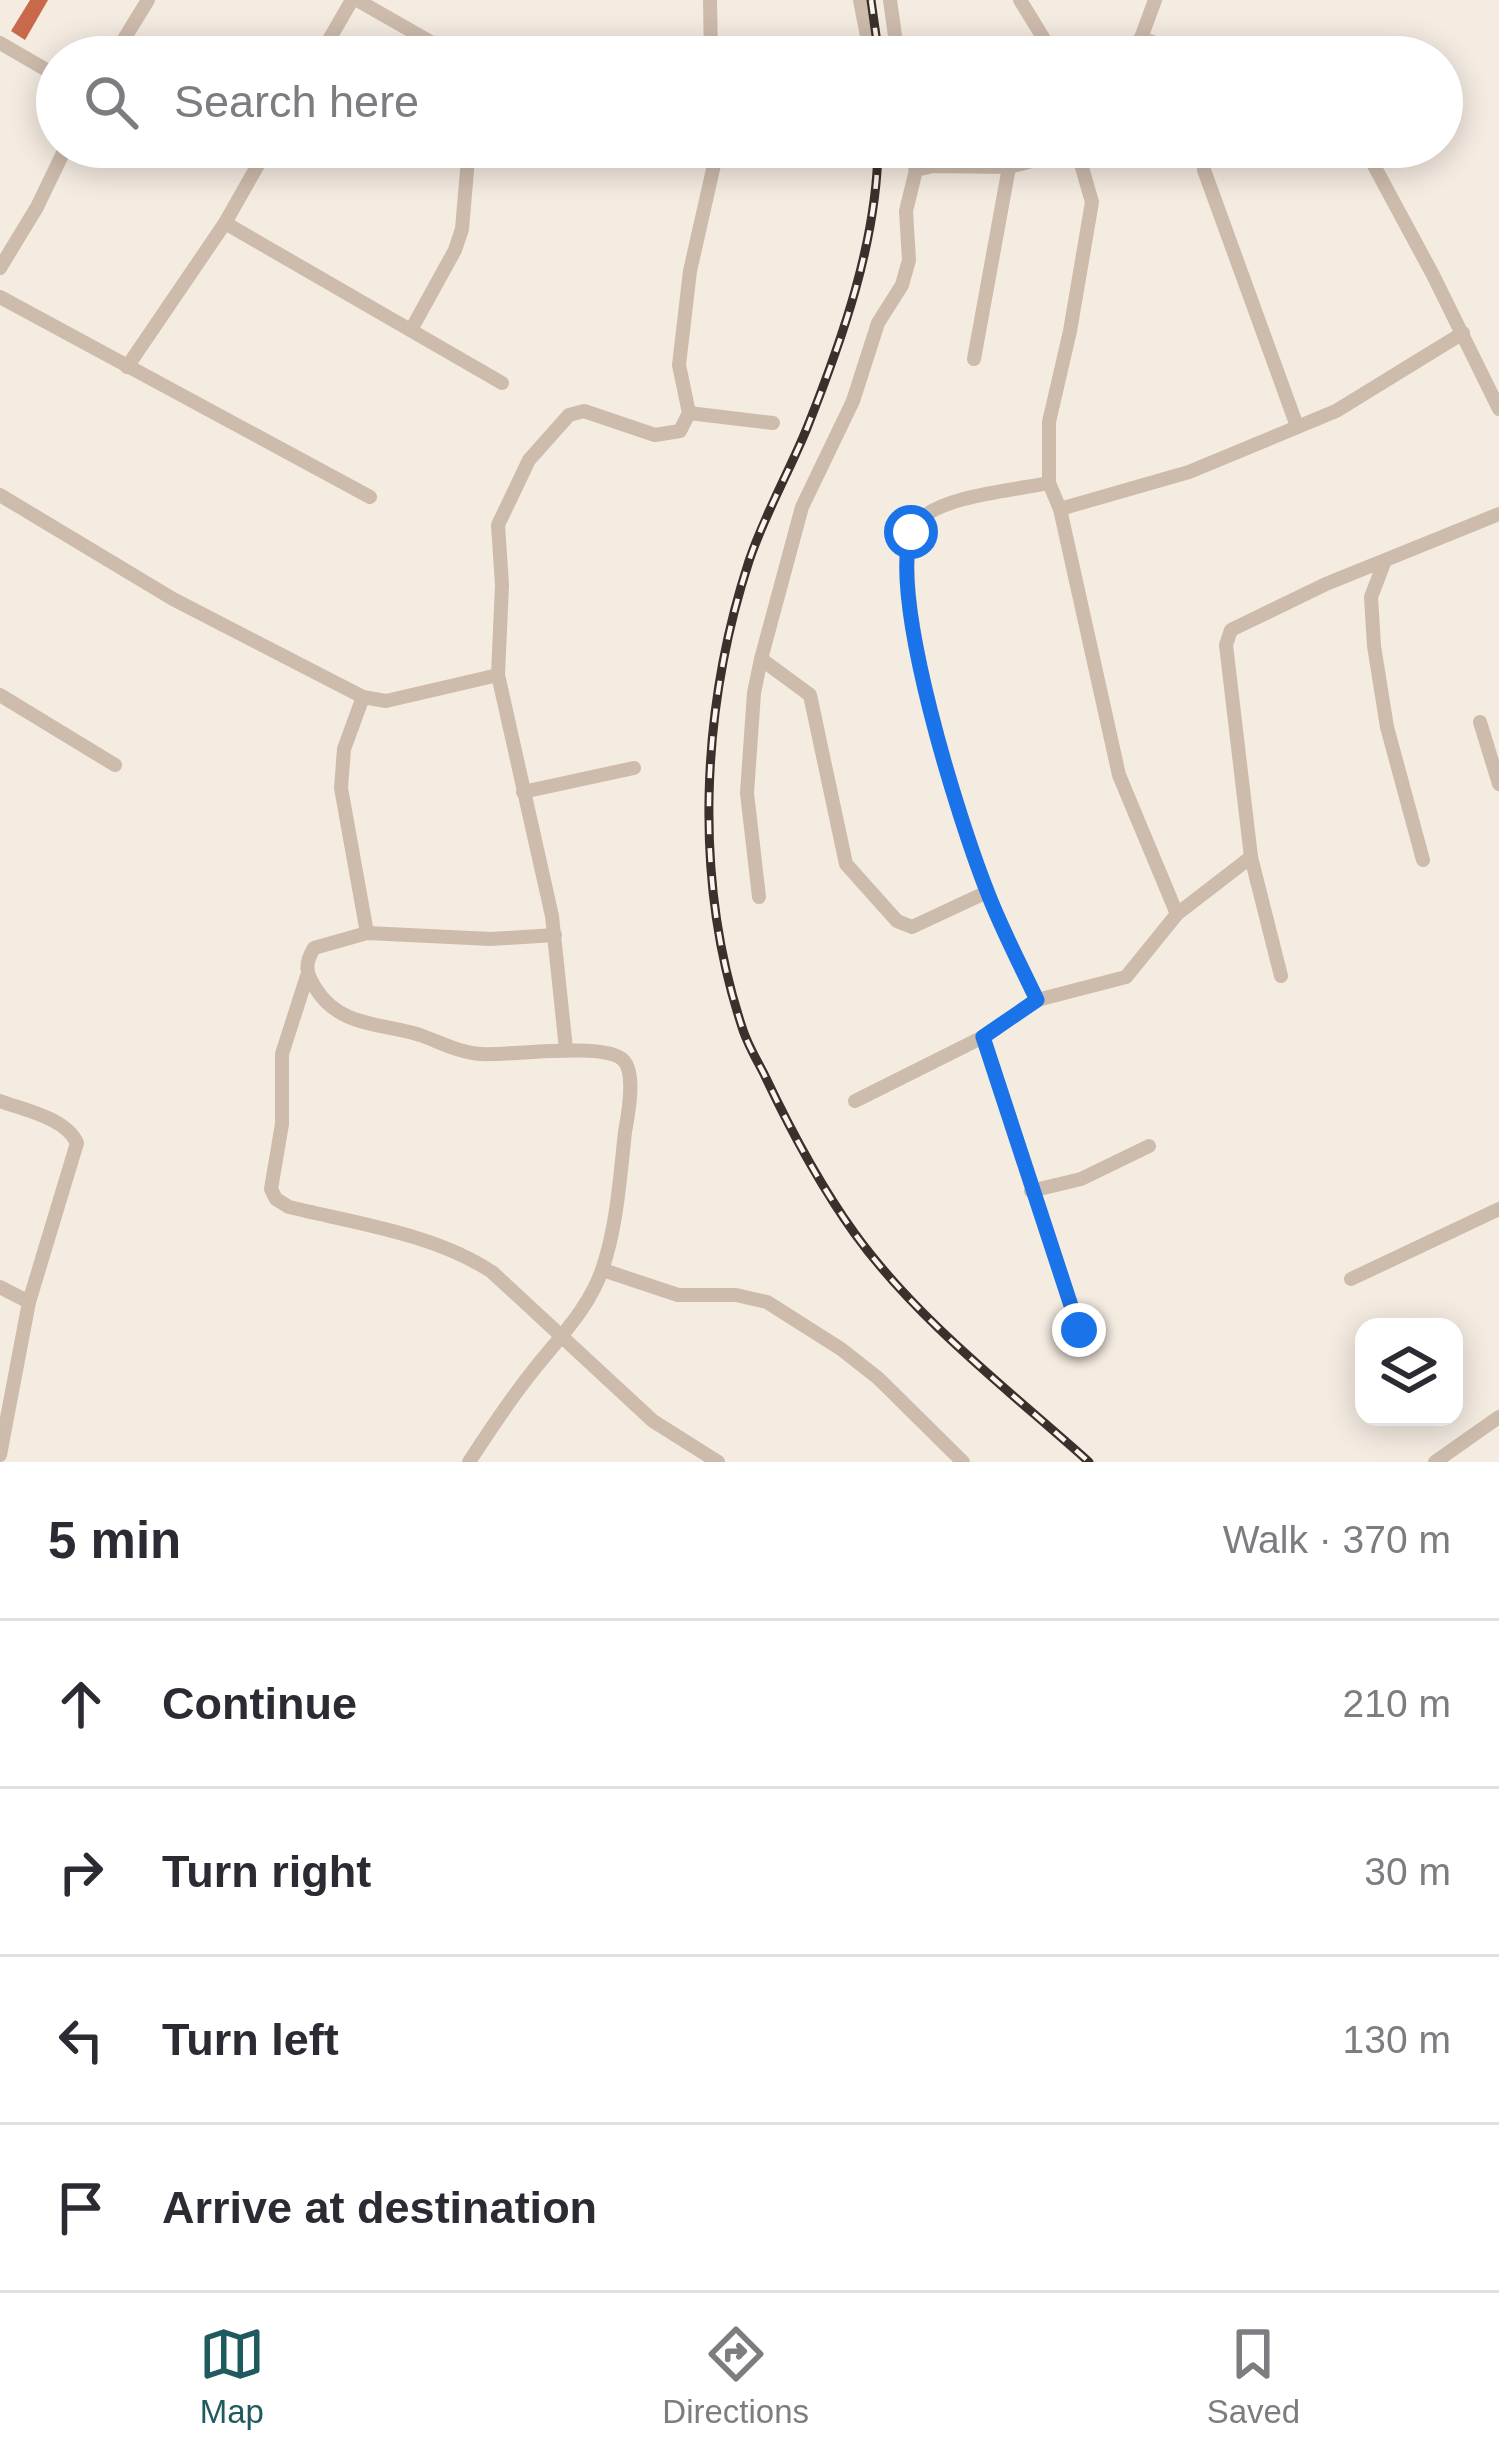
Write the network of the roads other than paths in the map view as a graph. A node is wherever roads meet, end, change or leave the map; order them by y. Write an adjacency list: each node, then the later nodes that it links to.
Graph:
1 (148, 0): 8 (street)
2 (354, 0): 9 (street); 10 (street)
3 (710, 0): 11 (street)
4 (860, 0): 12 (street)
5 (890, 0): 13 (street)
6 (1020, 0): 14 (street)
7 (1155, 0): 15 (street)
8 (126, 36)
9 (333, 36)
10 (419, 36)
11 (711, 36)
12 (867, 36)
13 (895, 36)
14 (1042, 36)
15 (1142, 36)
16 (0, 43): 17 (street)
17 (36, 64)
18 (56, 168): 29 (street)
19 (256, 168): 28 (street)
20 (467, 168): 31 (street)
21 (714, 168): 37 (street)
22 (924, 168): 27 (street)
23 (1009, 168): 33 (street)
24 (1084, 168): 40 (street)
25 (1204, 168): 39 (street)
26 (1375, 168): 32 (street)
27 (916, 170): 46 (street)
28 (225, 223): 31 (street); 34 (street)
29 (0, 268)
30 (0, 297): 34 (street)
31 (411, 330): 35 (street)
32 (1463, 333): 36 (street); 39 (street)
33 (974, 359)
34 (127, 367): 42 (street)
35 (502, 383)
36 (1499, 409)
37 (689, 413): 38 (street); 47 (street)
38 (773, 423)
39 (1297, 426): 43 (street)
40 (1049, 483): 43 (street); 57 (street)
41 (0, 495): 49 (street)
42 (370, 497)
43 (1060, 509): 59 (street)
44 (1499, 514): 45 (street)
45 (1384, 563): 55 (street); 56 (street)
46 (761, 658): 57 (street); 58 (street)
47 (498, 675): 49 (street); 54 (street)
48 (0, 695): 51 (street)
49 (363, 697): 60 (street)
50 (1480, 722): 53 (street)
51 (115, 765)
52 (634, 768): 54 (street)
53 (1499, 784)
54 (523, 792): 61 (street)
55 (1251, 857): 59 (street); 63 (street)
56 (1423, 860)
57 (987, 892): 64 (street)
58 (759, 897)
59 (1177, 914): 64 (street)
60 (368, 933): 61 (street); 62 (street)
61 (555, 935): 66 (street)
62 (307, 976): 66 (street); 77 (street)
63 (1281, 976)
64 (1037, 1000): 65 (street)
65 (983, 1037): 68 (street); 70 (street)
66 (566, 1049): 72 (street)
67 (0, 1101): 75 (street)
68 (855, 1101)
69 (1149, 1146): 70 (street)
70 (1031, 1192): 76 (street)
71 (1499, 1209): 73 (street)
72 (603, 1270): 77 (street); 82 (street)
73 (1352, 1279)
74 (0, 1287): 75 (street)
75 (29, 1302): 79 (street)
76 (1079, 1330)
77 (560, 1338): 80 (street); 81 (street)
78 (1499, 1418): 83 (street)
79 (0, 1455)
80 (711, 1460)
81 (469, 1462)
82 (963, 1462)
83 (1435, 1462)

